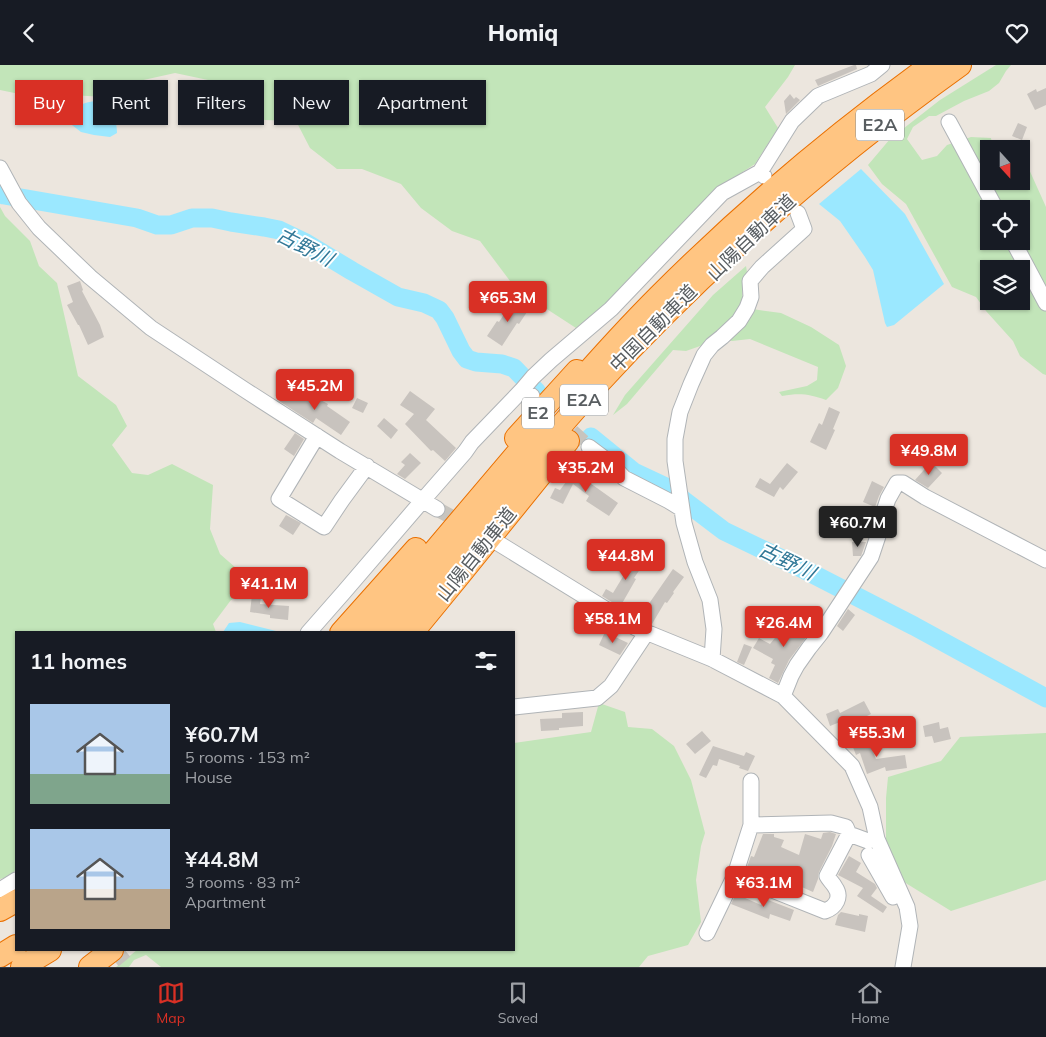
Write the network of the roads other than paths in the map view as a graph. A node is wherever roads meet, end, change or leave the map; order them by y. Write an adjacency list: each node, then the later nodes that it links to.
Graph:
1 (882, 65): 15 (street)
2 (931, 65): 8 (highway, 中国自動車道 / E2A)
3 (960, 65): 6 (highway, 中国自動車道 / E2A)
4 (949, 122): 7 (street)
5 (0, 168): 12 (street)
6 (803, 188): 23 (highway, 中国自動車道 / E2A); 24 (highway, 山陽自動車道 / E2)
7 (991, 200)
8 (751, 209): 21 (highway, 山陽自動車道 / E2); 22 (highway, 中国自動車道 / E2A)
9 (798, 213): 17 (street)
10 (1018, 250): 11 (street)
11 (1046, 303)
12 (317, 436): 14 (street); 14 (street)
13 (589, 447): 17 (street)
14 (366, 466): 15 (street)
15 (423, 500): 16 (street); 20 (street)
16 (437, 509)
17 (682, 509): 26 (street)
18 (498, 543): 25 (street)
19 (1046, 560): 27 (street)
20 (310, 631)
21 (343, 631)
22 (367, 631)
23 (388, 631)
24 (414, 631)
25 (647, 632): 26 (street); 28 (street)
26 (712, 659): 27 (street)
27 (783, 696): 32 (street)
28 (515, 707)
29 (751, 781): 30 (street)
30 (751, 825): 31 (street); 34 (street)
31 (849, 834): 32 (street); 34 (street)
32 (877, 839): 39 (street)
33 (869, 855): 39 (street)
34 (735, 875): 40 (street)
35 (15, 881): 36 (street)
36 (0, 890)
37 (15, 902): 38 (highway)
38 (0, 909)
39 (910, 926): 47 (street)
40 (707, 933)
41 (15, 947): 44 (highway)
42 (48, 951): 45 (highway)
43 (111, 951): 46 (highway)
44 (0, 956)
45 (22, 967)
46 (90, 967)
47 (903, 967)

